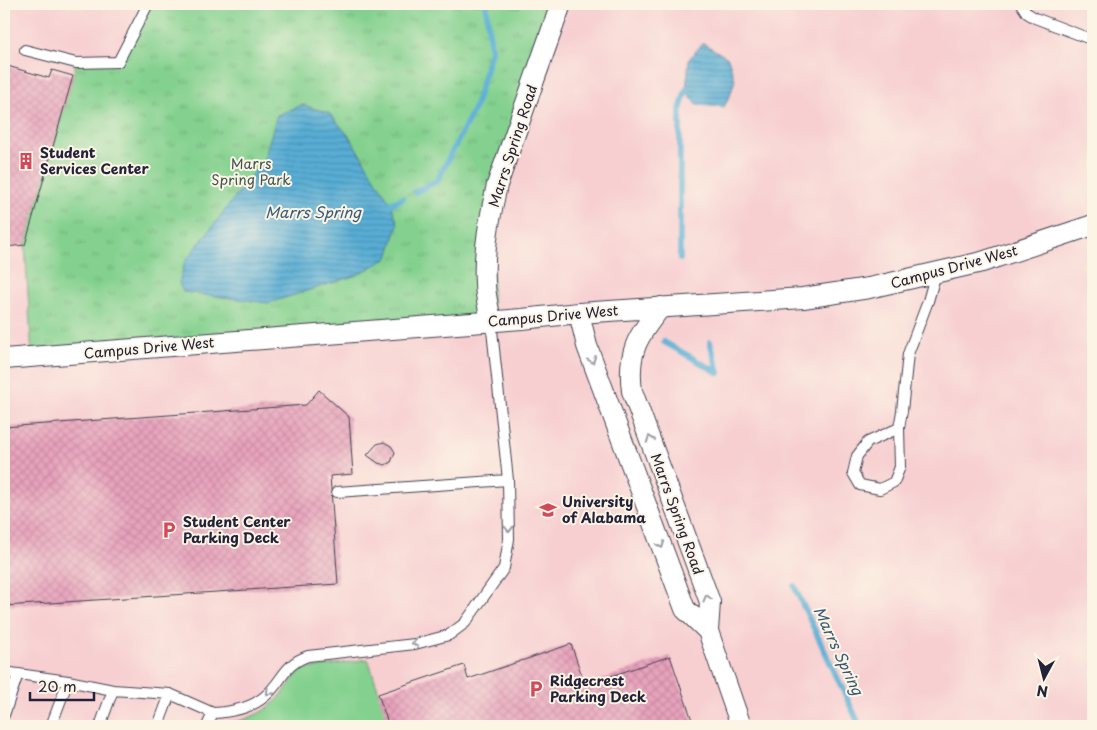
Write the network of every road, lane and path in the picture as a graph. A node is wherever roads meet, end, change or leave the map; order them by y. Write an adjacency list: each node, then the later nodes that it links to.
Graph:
1 (148, 4): 5 (lane)
2 (561, 4): 10 (street, Marrs Spring Road)
3 (1020, 4): 4 (lane)
4 (1093, 40)
5 (25, 50)
6 (1093, 225): 7 (street, Campus Drive West)
7 (936, 274): 8 (street, Campus Drive West); 12 (lane)
8 (661, 308): 9 (street, Campus Drive West); 15 (street, Marrs Spring Road, one-way to 8)
9 (579, 313): 10 (street, Campus Drive West); 15 (street, one-way to 15)
10 (491, 321): 11 (street, Campus Drive West); 13 (lane)
11 (4, 358)
12 (898, 428): 12 (lane)
13 (508, 480): 14 (lane); 21 (lane, one-way to 21)
14 (337, 492)
15 (708, 631): 27 (street, Marrs Spring Road)
16 (4, 672): 17 (lane)
17 (18, 674): 18 (lane); 22 (lane)
18 (68, 681): 19 (lane); 23 (lane)
19 (113, 690): 20 (lane); 24 (lane)
20 (170, 694): 21 (lane); 25 (lane)
21 (213, 713): 26 (lane)
22 (4, 715)
23 (51, 726)
24 (100, 726)
25 (158, 726)
26 (207, 726)
27 (741, 726)

